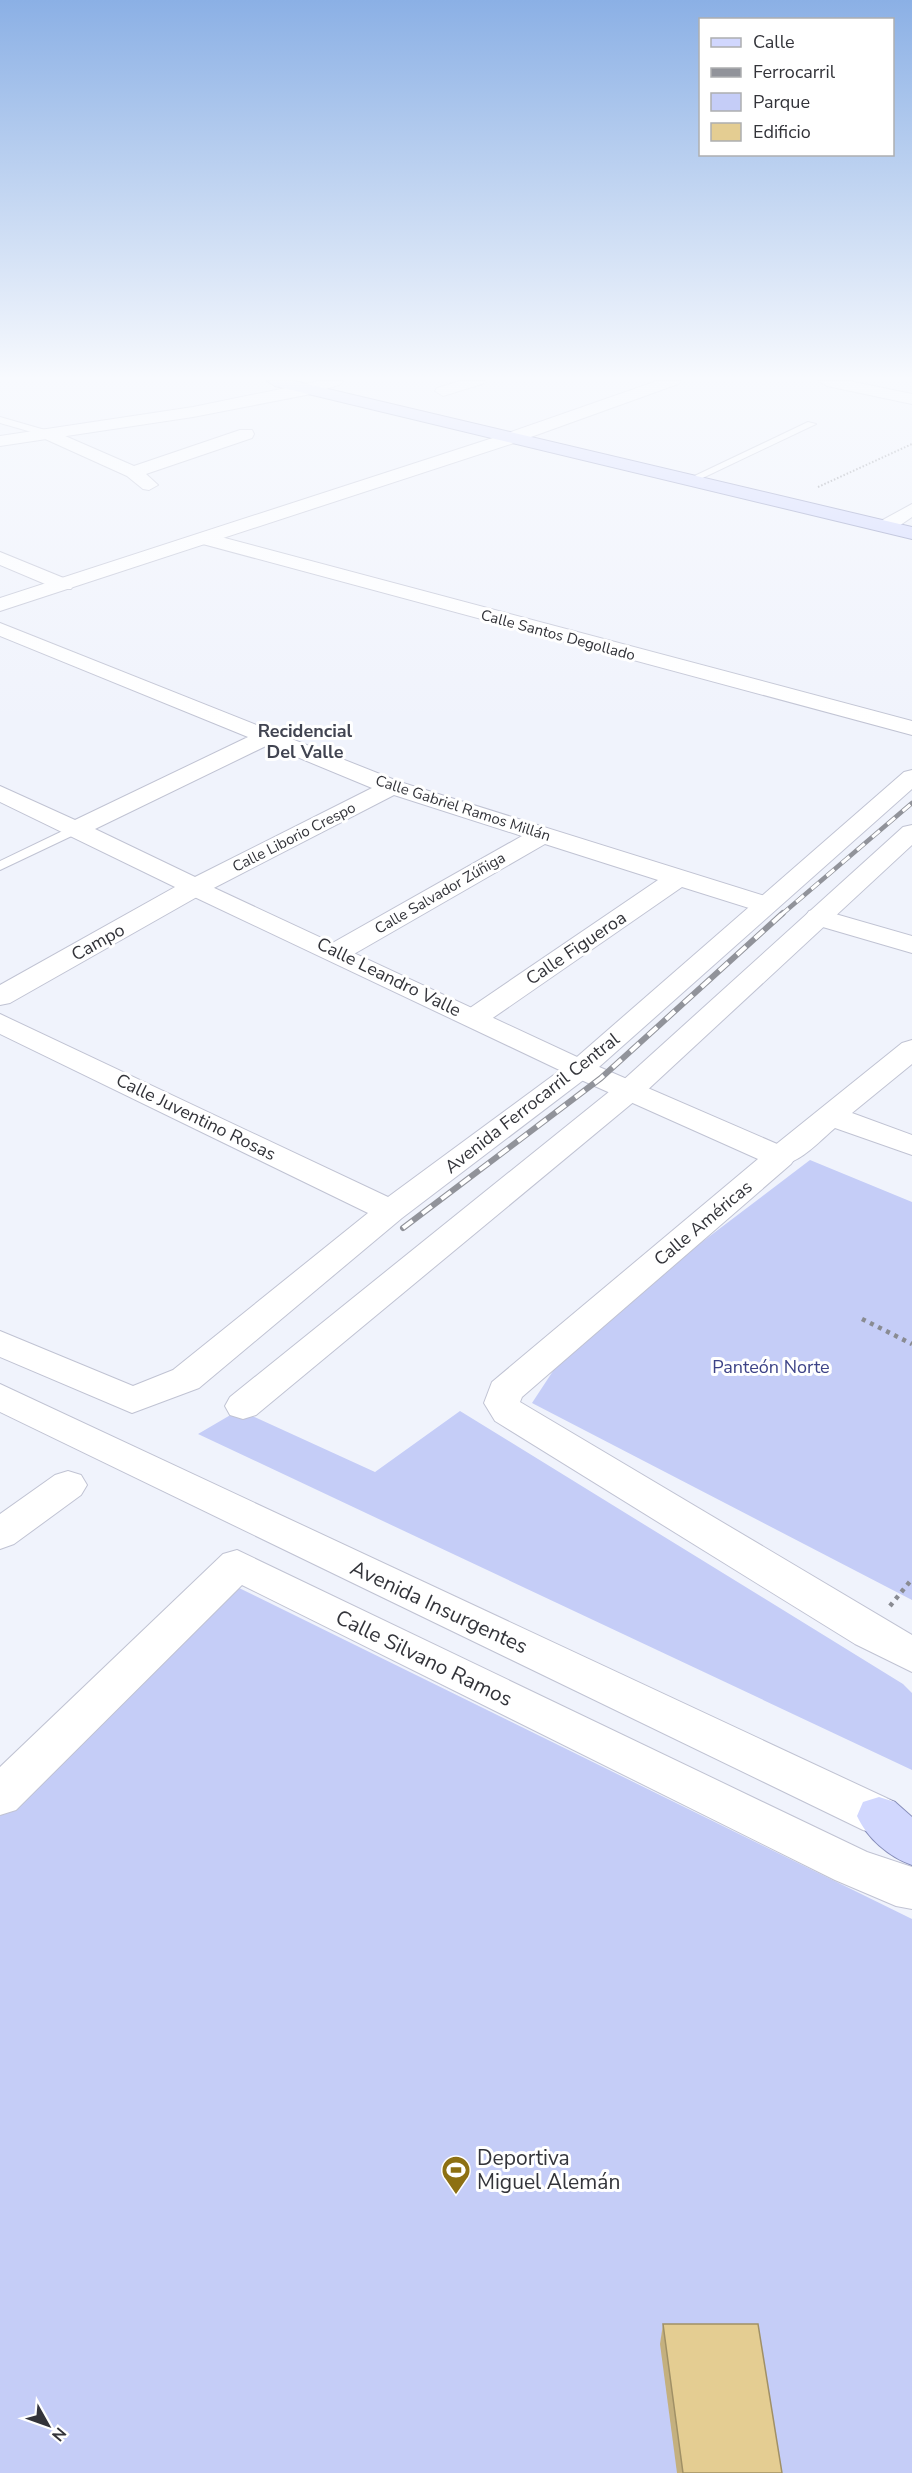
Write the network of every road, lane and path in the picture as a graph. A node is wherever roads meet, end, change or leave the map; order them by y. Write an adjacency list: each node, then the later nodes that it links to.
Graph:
1 (333, 496): 8 (street)
2 (756, 496): 4 (main road)
3 (798, 496): 4 (path)
4 (784, 503): 6 (main road)
5 (912, 509): 6 (street)
6 (886, 526): 7 (main road)
7 (912, 533)
8 (206, 538): 10 (street); 13 (street, Calle Santos Degollado)
9 (0, 558): 10 (street)
10 (64, 585): 11 (street)
11 (0, 605)
12 (0, 629): 14 (street, Calle Gabriel Ramos Millán)
13 (912, 728)
14 (268, 736): 16 (street, Calle Gabriel Ramos Millán); 18 (street)
15 (912, 777): 24 (street, Avenida Ferrocarril Central)
16 (392, 787): 20 (street, Calle Gabriel Ramos Millán); 23 (street, Calle Liborio Crespo)
17 (3, 797): 18 (street, Calle Leandro Valle)
18 (73, 830): 21 (lane); 23 (street, Calle Leandro Valle)
19 (912, 832): 25 (street)
20 (544, 834): 22 (street, Calle Gabriel Ramos Millán); 27 (street, Calle Salvador Zúñiga)
21 (0, 866)
22 (678, 878): 24 (street, Calle Gabriel Ramos Millán); 29 (street, Calle Figueroa)
23 (195, 887): 27 (street, Calle Leandro Valle); 28 (street, Campo)
24 (765, 905): 32 (street, Avenida Ferrocarril Central)
25 (818, 917): 26 (street); 33 (street)
26 (912, 945)
27 (337, 952): 29 (street, Calle Leandro Valle)
28 (0, 997)
29 (474, 1018): 32 (street, Calle Leandro Valle)
30 (0, 1023): 37 (street, Calle Juventino Rosas)
31 (912, 1049): 34 (street, Calle Américas)
32 (580, 1070): 33 (street, Calle Leandro Valle); 37 (street, Avenida Ferrocarril Central)
33 (631, 1089): 36 (street, Calle Leandro Valle); 42 (street)
34 (831, 1116): 35 (street); 36 (street, Calle Américas)
35 (912, 1146)
36 (780, 1157): 45 (street, Calle Américas)
37 (391, 1211): 39 (street, Avenida Ferrocarril Central)
38 (862, 1319): 40 (path)
39 (0, 1343)
40 (912, 1344)
41 (0, 1397): 47 (street, Avenida Insurgentes)
42 (243, 1406)
43 (68, 1485): 44 (street)
44 (0, 1534)
45 (912, 1655)
46 (0, 1796): 49 (street, Calle Silvano Ramos)
47 (895, 1816): 48 (main road)
48 (912, 1845)
49 (912, 1888)

